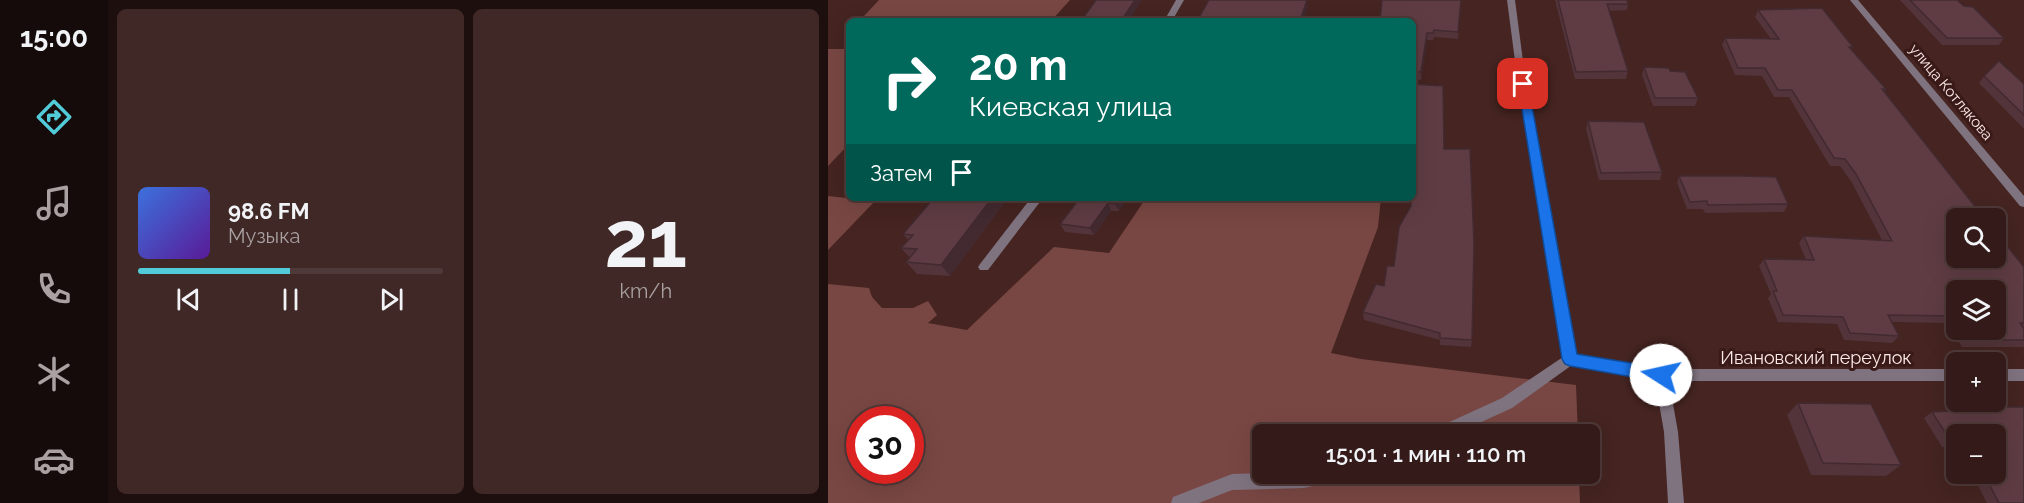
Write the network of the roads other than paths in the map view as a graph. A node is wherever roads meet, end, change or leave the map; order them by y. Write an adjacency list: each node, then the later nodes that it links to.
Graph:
1 (1180, 0): 4 (street)
2 (1511, 0): 8 (street)
3 (1854, 0): 6 (street, улица Котлякова)
4 (1170, 18)
5 (1035, 201): 7 (street)
6 (2024, 203)
7 (984, 267)
8 (1570, 359): 9 (street, Ивановский переулок); 13 (street)
9 (1661, 375): 10 (street, Ивановский переулок); 16 (street)
10 (1946, 375)
11 (2006, 375): 12 (street)
12 (2024, 375)
13 (1461, 424)
14 (1252, 481): 15 (street)
15 (1179, 503)
16 (1676, 503)

